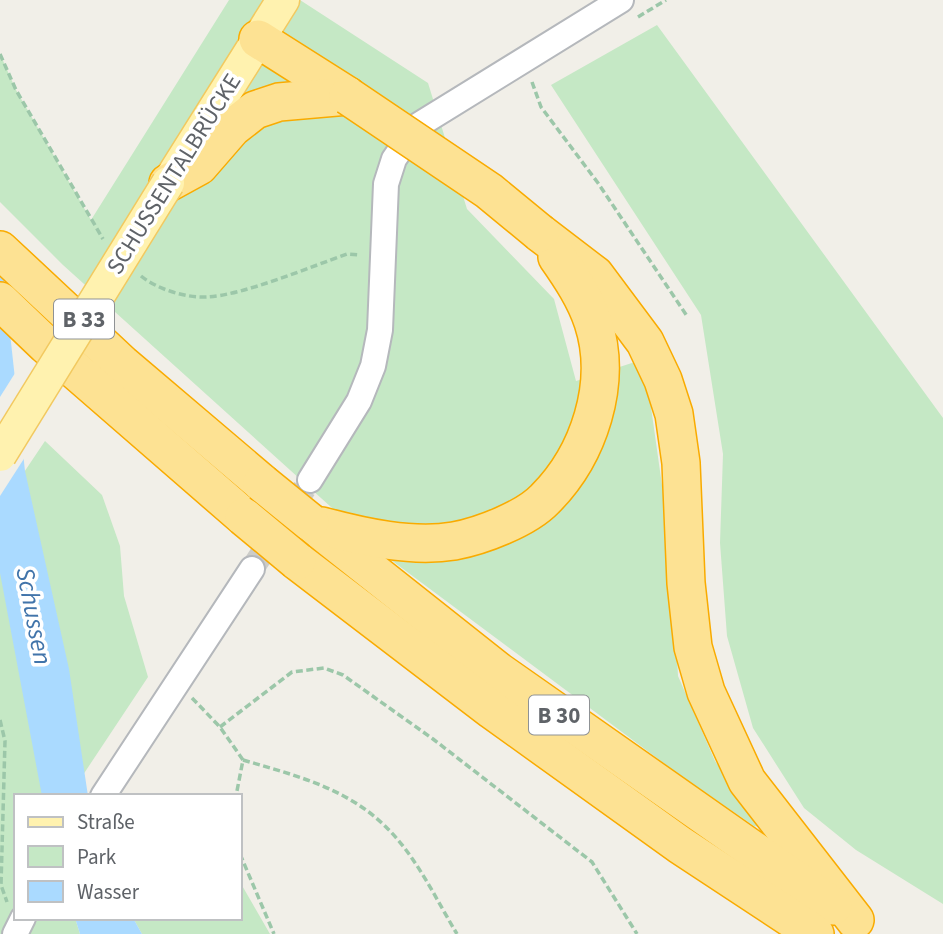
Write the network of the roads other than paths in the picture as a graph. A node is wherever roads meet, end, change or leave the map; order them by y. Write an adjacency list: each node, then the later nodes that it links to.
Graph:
1 (283, 0): 3 (main road, SCHUSSENTALBRÜCKE / B 33)
2 (621, 0): 10 (street)
3 (258, 39): 4 (highway); 5 (main road, SCHUSSENTALBRÜCKE / B 33)
4 (348, 96): 5 (highway); 6 (highway, bridge)
5 (168, 183): 9 (main road, SCHUSSENTALBRÜCKE / B 33, bridge)
6 (540, 233): 11 (highway); 14 (highway)
7 (0, 250): 11 (highway, B 30, bridge)
8 (0, 301): 14 (highway, B 30, bridge)
9 (0, 455)
10 (310, 480)
11 (310, 522): 14 (highway, B 30)
12 (252, 569): 13 (street)
13 (104, 794)
14 (814, 908): 15 (highway)
15 (865, 927)

